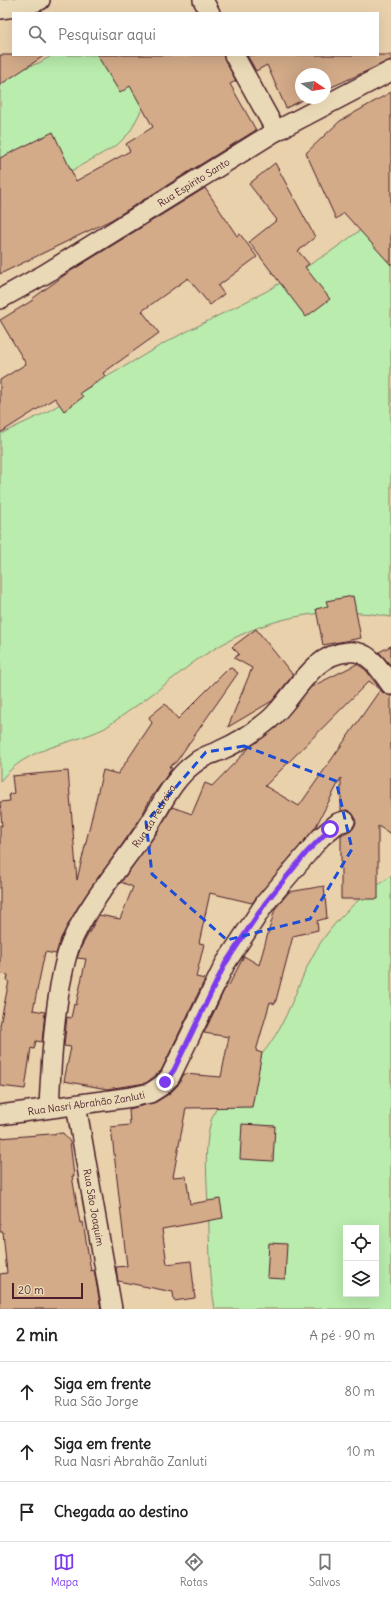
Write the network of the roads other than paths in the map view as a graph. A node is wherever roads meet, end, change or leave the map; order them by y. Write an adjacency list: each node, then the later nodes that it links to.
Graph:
1 (40, 0): 3 (street)
2 (203, 0): 4 (street)
3 (0, 9)
4 (209, 12)
5 (235, 56): 7 (street)
6 (391, 71): 7 (street, Rua Espírito Santo)
7 (276, 131): 8 (street, Rua Espírito Santo)
8 (0, 299)
9 (391, 685): 12 (street, Rua da Pedreira)
10 (345, 821): 11 (street, Rua Nasri Abrahão Zanluti)
11 (76, 1105): 12 (street, Rua Nasri Abrahão Zanluti); 14 (street, Rua São Joaquim)
12 (49, 1108): 13 (street, Rua Nasri Abrahão Zanluti)
13 (0, 1115)
14 (112, 1309)

